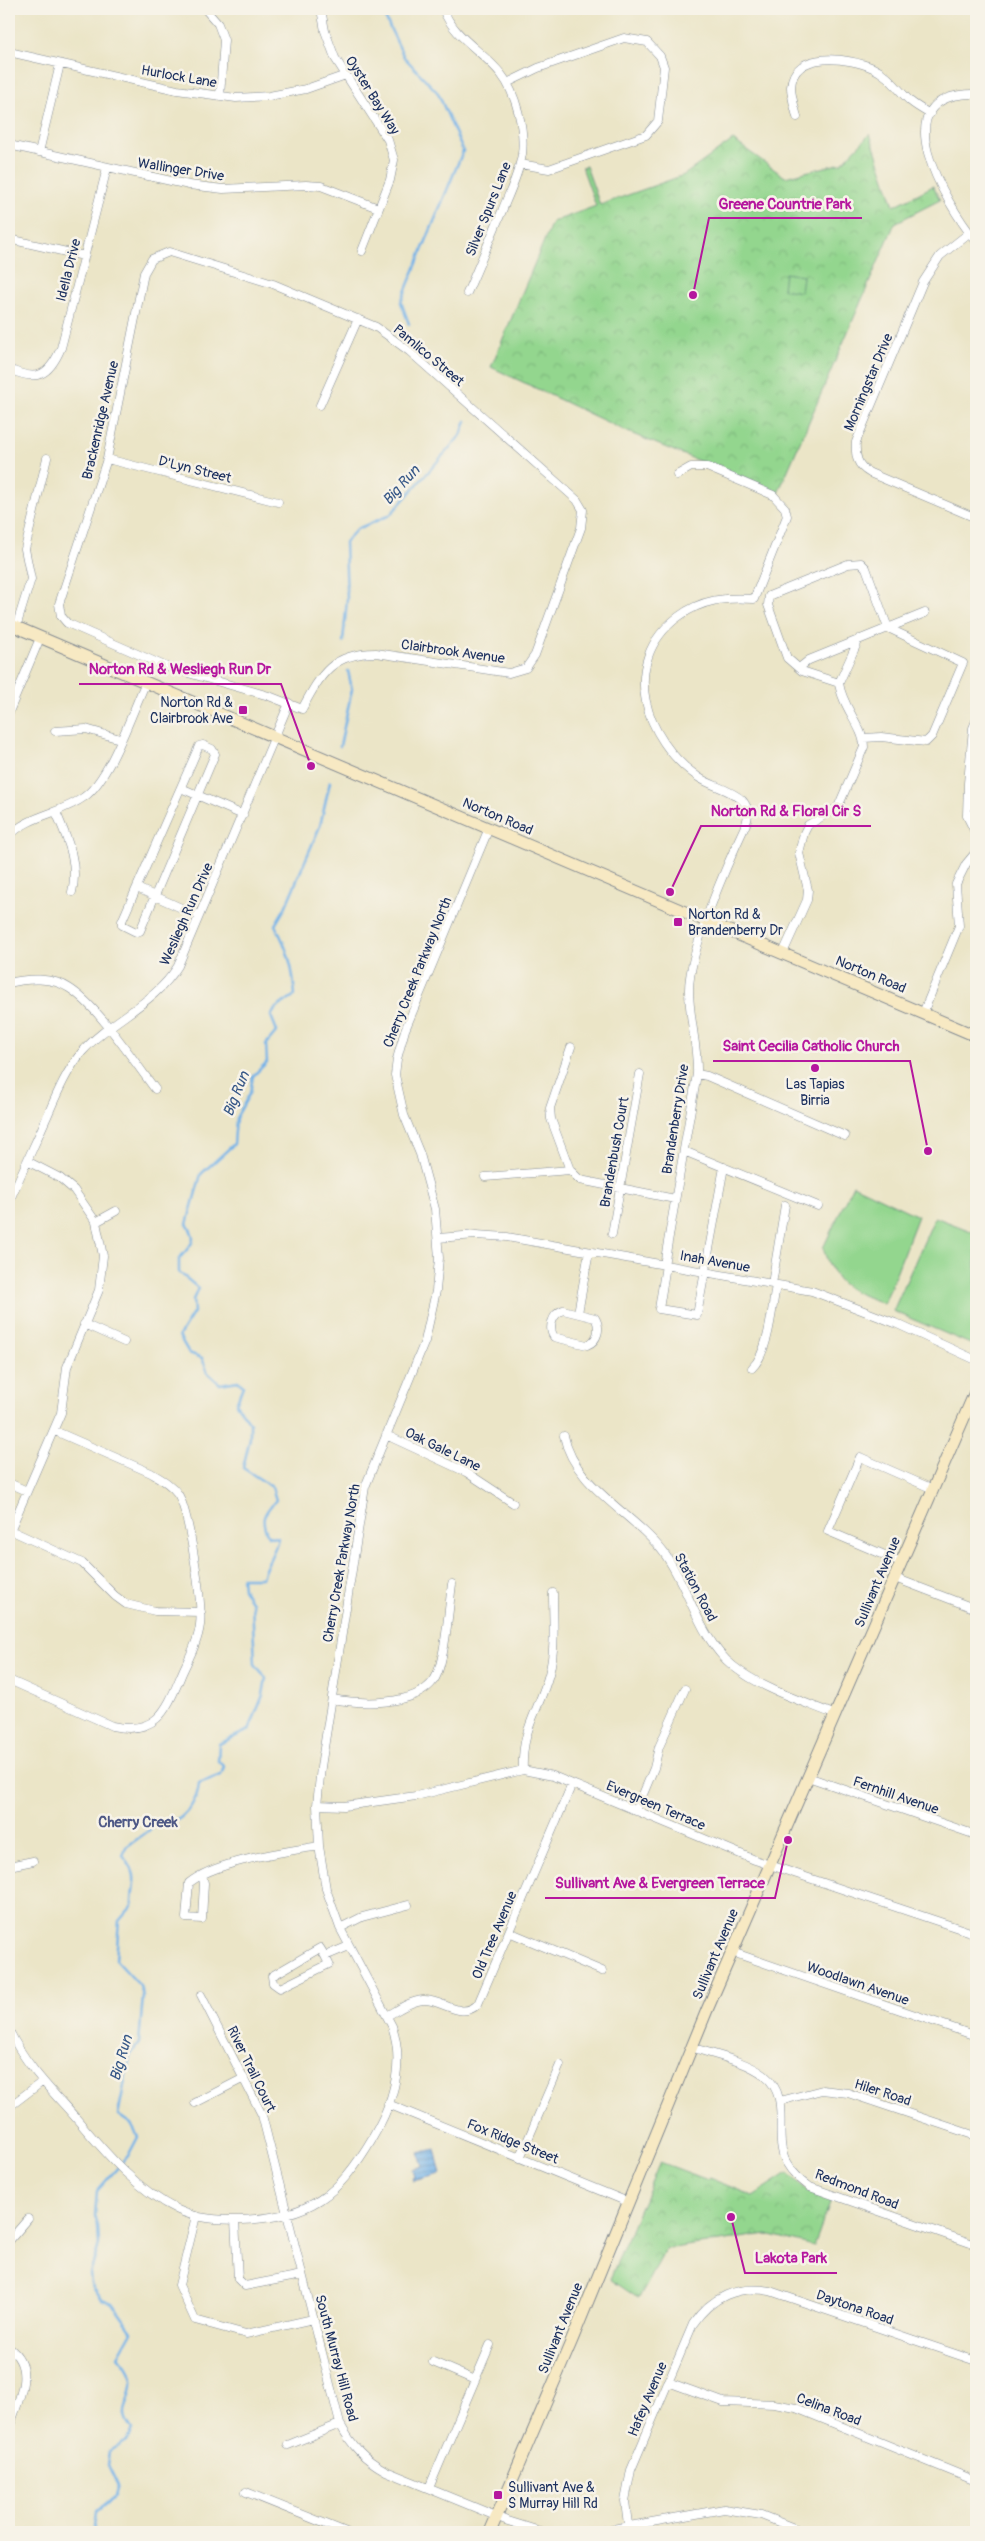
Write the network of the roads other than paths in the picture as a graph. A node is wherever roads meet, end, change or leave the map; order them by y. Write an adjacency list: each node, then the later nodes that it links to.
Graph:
1 (205, 9): 9 (street)
2 (321, 9): 6 (street, Oyster Bay Way)
3 (443, 9): 7 (street, Silver Spurs Lane)
4 (9, 52): 5 (street, Hurlock Lane)
5 (60, 64): 9 (street, Hurlock Lane); 13 (street)
6 (346, 75): 9 (street, Hurlock Lane); 16 (street, Oyster Bay Way)
7 (507, 83): 14 (street, Silver Spurs Lane); 14 (street)
8 (976, 94): 10 (street)
9 (220, 96)
10 (930, 114): 11 (street); 17 (street)
11 (797, 117)
12 (9, 145): 13 (street, Wallinger Drive)
13 (39, 152): 15 (street, Wallinger Drive)
14 (520, 164): 23 (street, Silver Spurs Lane)
15 (107, 168): 16 (street, Wallinger Drive); 22 (street, Idella Drive)
16 (378, 208): 20 (street, Oyster Bay Way)
17 (970, 233): 19 (street); 31 (street, Morningstar Drive)
18 (9, 240): 22 (street)
19 (976, 241)
20 (362, 251)
21 (182, 255): 24 (street, Pamlico Street); 28 (street, Brackenridge Avenue)
22 (84, 256): 25 (street, Idella Drive)
23 (468, 293)
24 (358, 319): 26 (street); 32 (street, Pamlico Street)
25 (9, 369)
26 (320, 405)
27 (47, 458): 34 (street)
28 (106, 459): 30 (street, D'Lyn Street); 41 (street, Brackenridge Avenue)
29 (677, 475): 60 (street, Brandenberry Drive)
30 (278, 502)
31 (976, 518)
32 (581, 528): 41 (street, Clairbrook Avenue)
33 (925, 613): 35 (street)
34 (12, 625): 36 (street, Norton Road)
35 (888, 628): 37 (street); 38 (street); 46 (street)
36 (40, 638): 39 (street, Norton Road); 42 (street)
37 (859, 639): 38 (street); 40 (street)
38 (799, 668): 40 (street)
39 (146, 682): 45 (street, Norton Road); 47 (street)
40 (839, 683): 46 (street)
41 (289, 703): 45 (street)
42 (9, 712)
43 (976, 721): 53 (street)
44 (55, 731): 47 (street)
45 (276, 738): 51 (street, Wesliegh Run Drive); 52 (street, Norton Road)
46 (864, 738): 61 (street)
47 (120, 739): 50 (street)
48 (181, 788): 49 (street); 49 (street); 56 (street)
49 (198, 796): 51 (street); 58 (street)
50 (56, 812): 54 (street); 57 (street)
51 (243, 815): 59 (street, Wesliegh Run Drive)
52 (489, 828): 60 (street, Norton Road); 84 (street, Cherry Creek Parkway North)
53 (976, 834)
54 (9, 836)
55 (976, 852): 63 (street)
56 (137, 888): 58 (street); 58 (street)
57 (72, 892)
58 (154, 897): 59 (street)
59 (199, 916): 64 (street, Wesliegh Run Drive)
60 (707, 920): 61 (street, Norton Road); 68 (street, Brandenberry Drive)
61 (783, 953): 63 (street, Norton Road)
62 (9, 983): 64 (street)
63 (923, 1013): 65 (street, Norton Road)
64 (107, 1028): 69 (street); 72 (street, Wesliegh Run Drive)
65 (976, 1036)
66 (571, 1047): 74 (street)
67 (640, 1074): 76 (street, Brandenbush Court)
68 (697, 1074): 70 (street); 71 (street, Brandenberry Drive)
69 (155, 1089)
70 (845, 1136)
71 (684, 1150): 73 (street); 77 (street, Brandenberry Drive)
72 (27, 1161): 78 (street, Wesliegh Run Drive); 82 (street)
73 (724, 1167): 80 (street); 87 (street)
74 (570, 1170): 75 (street); 76 (street)
75 (485, 1177)
76 (620, 1188): 77 (street); 83 (street, Brandenbush Court)
77 (675, 1199): 86 (street, Brandenberry Drive)
78 (9, 1202)
79 (785, 1205): 88 (street)
80 (818, 1206)
81 (116, 1211): 82 (street)
82 (96, 1222): 90 (street)
83 (612, 1234)
84 (438, 1238): 85 (street, Inah Avenue); 96 (street, Cherry Creek Parkway North)
85 (589, 1252): 86 (street, Inah Avenue); 89 (street)
86 (665, 1265): 87 (street, Inah Avenue); 87 (street, Brandenberry Drive)
87 (705, 1272): 88 (street, Inah Avenue)
88 (774, 1284): 92 (street, Inah Avenue); 93 (street)
89 (578, 1313): 89 (street)
90 (84, 1324): 91 (street); 95 (street)
91 (124, 1342)
92 (976, 1360)
93 (752, 1368)
94 (976, 1390): 99 (street, Sullivant Avenue)
95 (55, 1431): 100 (street); 108 (street)
96 (386, 1435): 101 (street, Oak Gale Lane); 111 (street, Cherry Creek Parkway North)
97 (564, 1436): 112 (street, Station Road)
98 (9, 1483): 100 (street)
99 (933, 1489): 103 (street, Sullivant Avenue); 103 (street)
100 (27, 1492): 102 (street)
101 (513, 1503)
102 (9, 1531): 108 (street)
103 (901, 1562): 104 (street, Sullivant Avenue)
104 (894, 1578): 107 (street); 112 (street, Sullivant Avenue)
105 (452, 1584): 111 (street)
106 (552, 1593): 113 (street)
107 (976, 1609)
108 (201, 1612): 109 (street)
109 (9, 1680)
110 (685, 1689): 117 (street)
111 (332, 1699): 116 (street, Cherry Creek Parkway North)
112 (836, 1716): 114 (street, Sullivant Avenue)
113 (523, 1770): 115 (street, Evergreen Terrace); 116 (street, Evergreen Terrace)
114 (808, 1778): 118 (street, Fernhill Avenue); 121 (street, Sullivant Avenue)
115 (572, 1784): 117 (street, Evergreen Terrace); 126 (street, Old Tree Avenue)
116 (318, 1805): 119 (street, Cherry Creek Parkway North)
117 (636, 1811): 121 (street, Evergreen Terrace)
118 (976, 1835)
119 (319, 1846): 123 (street); 125 (street, Cherry Creek Parkway North)
120 (33, 1861): 122 (street)
121 (769, 1865): 127 (street, Evergreen Terrace); 129 (street, Sullivant Avenue)
122 (9, 1866)
123 (202, 1874): 123 (street)
124 (408, 1905): 125 (street)
125 (340, 1928): 128 (street, Cherry Creek Parkway North)
126 (509, 1932): 131 (street); 133 (street, Old Tree Avenue)
127 (976, 1934)
128 (349, 1946): 130 (street); 133 (street, Cherry Creek Parkway North)
129 (732, 1952): 135 (street, Woodlawn Avenue); 136 (street, Sullivant Avenue)
130 (324, 1956): 130 (street)
131 (602, 1971)
132 (201, 1995): 138 (street, River Trail Court)
133 (387, 2016): 142 (street, Cherry Creek Parkway North)
134 (9, 2030): 139 (street, Cherry Creek Parkway North)
135 (976, 2036)
136 (691, 2048): 140 (street); 146 (street, Sullivant Avenue)
137 (560, 2065): 145 (street)
138 (244, 2078): 141 (street); 148 (street, River Trail Court)
139 (43, 2081): 143 (street); 147 (street, Cherry Creek Parkway North)
140 (780, 2101): 144 (street, Hiler Road); 152 (street, Redmond Road)
141 (195, 2103)
142 (388, 2104): 145 (street, Fox Ridge Street); 148 (street, Cherry Creek Parkway North)
143 (9, 2107)
144 (976, 2136)
145 (520, 2158): 146 (street, Fox Ridge Street)
146 (628, 2202): 168 (street, Sullivant Avenue)
147 (196, 2216): 150 (street, Cherry Creek Parkway North); 155 (street)
148 (288, 2216): 150 (street, Cherry Creek Parkway North); 153 (street, South Murray Hill Road)
149 (28, 2219): 151 (street)
150 (236, 2220): 153 (street)
151 (9, 2241)
152 (976, 2245)
153 (302, 2275): 155 (street, South Murray Hill Road)
154 (724, 2295): 158 (street, Daytona Road); 161 (street, Hafey Avenue)
155 (313, 2319): 162 (street, South Murray Hill Road)
156 (490, 2345): 160 (street)
157 (9, 2348): 163 (street)
158 (976, 2361)
159 (433, 2362): 160 (street)
160 (475, 2380): 166 (street)
161 (668, 2382): 165 (street, Celina Road); 169 (street, Hafey Avenue)
162 (340, 2424): 164 (street); 166 (street, South Murray Hill Road)
163 (9, 2428)
164 (288, 2445)
165 (976, 2481)
166 (429, 2488): 168 (street, South Murray Hill Road)
167 (246, 2492): 170 (street)
168 (496, 2516): 171 (street, Sullivant Avenue); 172 (street, South Murray Hill Road)
169 (628, 2529): 173 (street); 174 (street)
170 (346, 2532)
171 (490, 2532)
172 (544, 2532)
173 (596, 2532)
174 (804, 2532)

